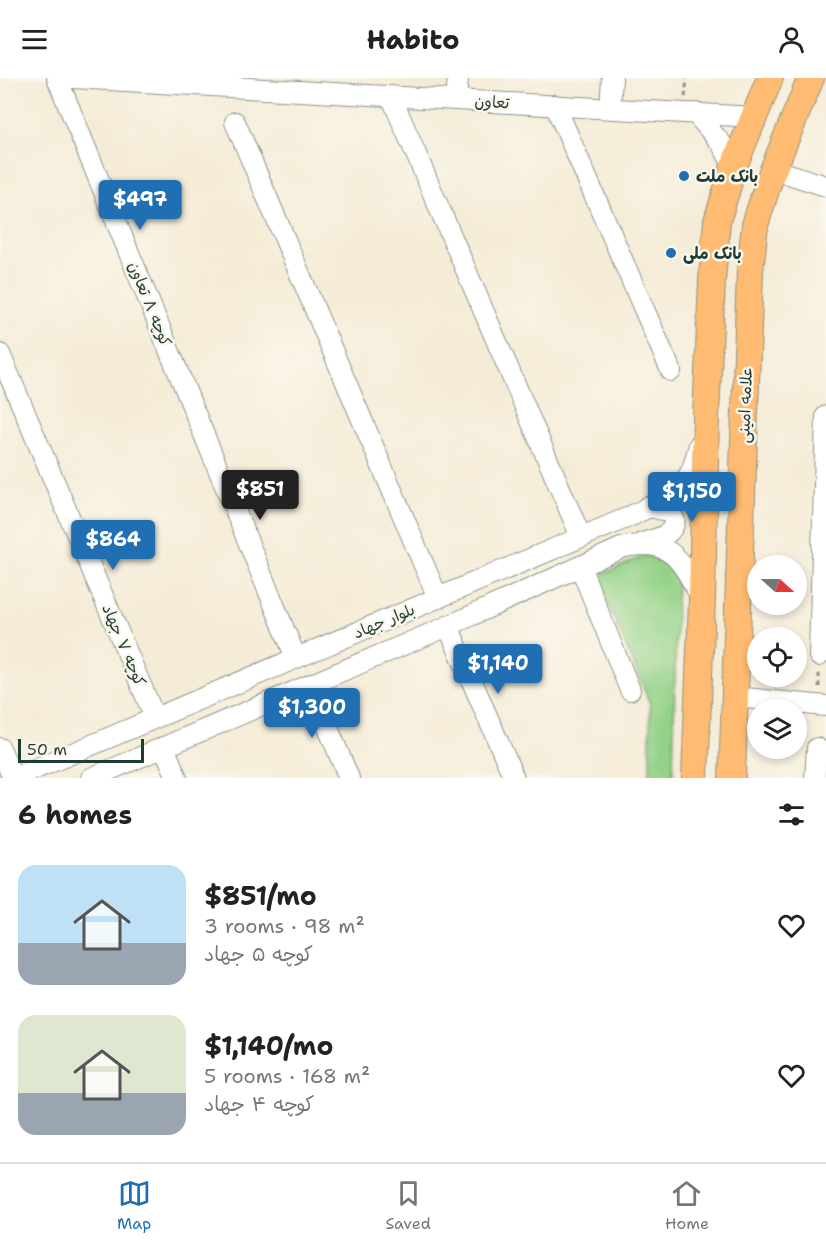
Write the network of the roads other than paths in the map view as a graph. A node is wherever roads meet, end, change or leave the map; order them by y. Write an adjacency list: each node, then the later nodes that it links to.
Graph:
1 (57, 78): 32 (street, کوچه ۸ تعاون)
2 (73, 78): 7 (street, تعاون)
3 (458, 78): 10 (street)
4 (612, 78): 12 (street)
5 (770, 78): 14 (main road)
6 (811, 78): 17 (main road, علامه امینی)
7 (156, 80): 8 (street, تعاون)
8 (306, 85): 9 (street, تعاون)
9 (391, 96): 10 (street, تعاون); 25 (street)
10 (456, 100): 11 (street, تعاون)
11 (555, 105): 12 (street, تعاون); 20 (street)
12 (610, 108): 13 (street, تعاون)
13 (695, 113): 14 (street, تعاون); 16 (street)
14 (754, 117): 16 (main road)
15 (235, 122): 28 (street)
16 (734, 166): 21 (main road)
17 (773, 169): 18 (street); 35 (main road, علامه امینی)
18 (826, 186)
19 (0, 354): 37 (street, کوچه ۷ جهاد)
20 (671, 371)
21 (706, 416): 24 (street, بلوار جهاد); 29 (main road)
22 (826, 416): 23 (street)
23 (825, 469): 31 (street)
24 (647, 507): 25 (street, بلوار جهاد); 26 (street, بلوار جهاد)
25 (581, 537): 28 (street, بلوار جهاد)
26 (642, 543): 27 (street, بلوار جهاد); 29 (street)
27 (580, 566): 30 (street, بلوار جهاد); 34 (street)
28 (438, 598): 32 (street, بلوار جهاد)
29 (702, 599): 46 (main road)
30 (448, 626): 33 (street, بلوار جهاد); 45 (street)
31 (819, 656)
32 (296, 658): 37 (street, بلوار جهاد)
33 (310, 685): 38 (street, بلوار جهاد); 44 (street)
34 (630, 690)
35 (735, 697): 36 (street); 47 (main road, علامه امینی)
36 (822, 706)
37 (155, 718): 41 (street, بلوار جهاد)
38 (164, 747): 42 (street, بلوار جهاد); 43 (street)
39 (0, 748): 41 (street)
40 (817, 748): 48 (street)
41 (13, 778)
42 (91, 778)
43 (177, 778)
44 (349, 778)
45 (514, 778)
46 (695, 778)
47 (732, 778)
48 (815, 778)

